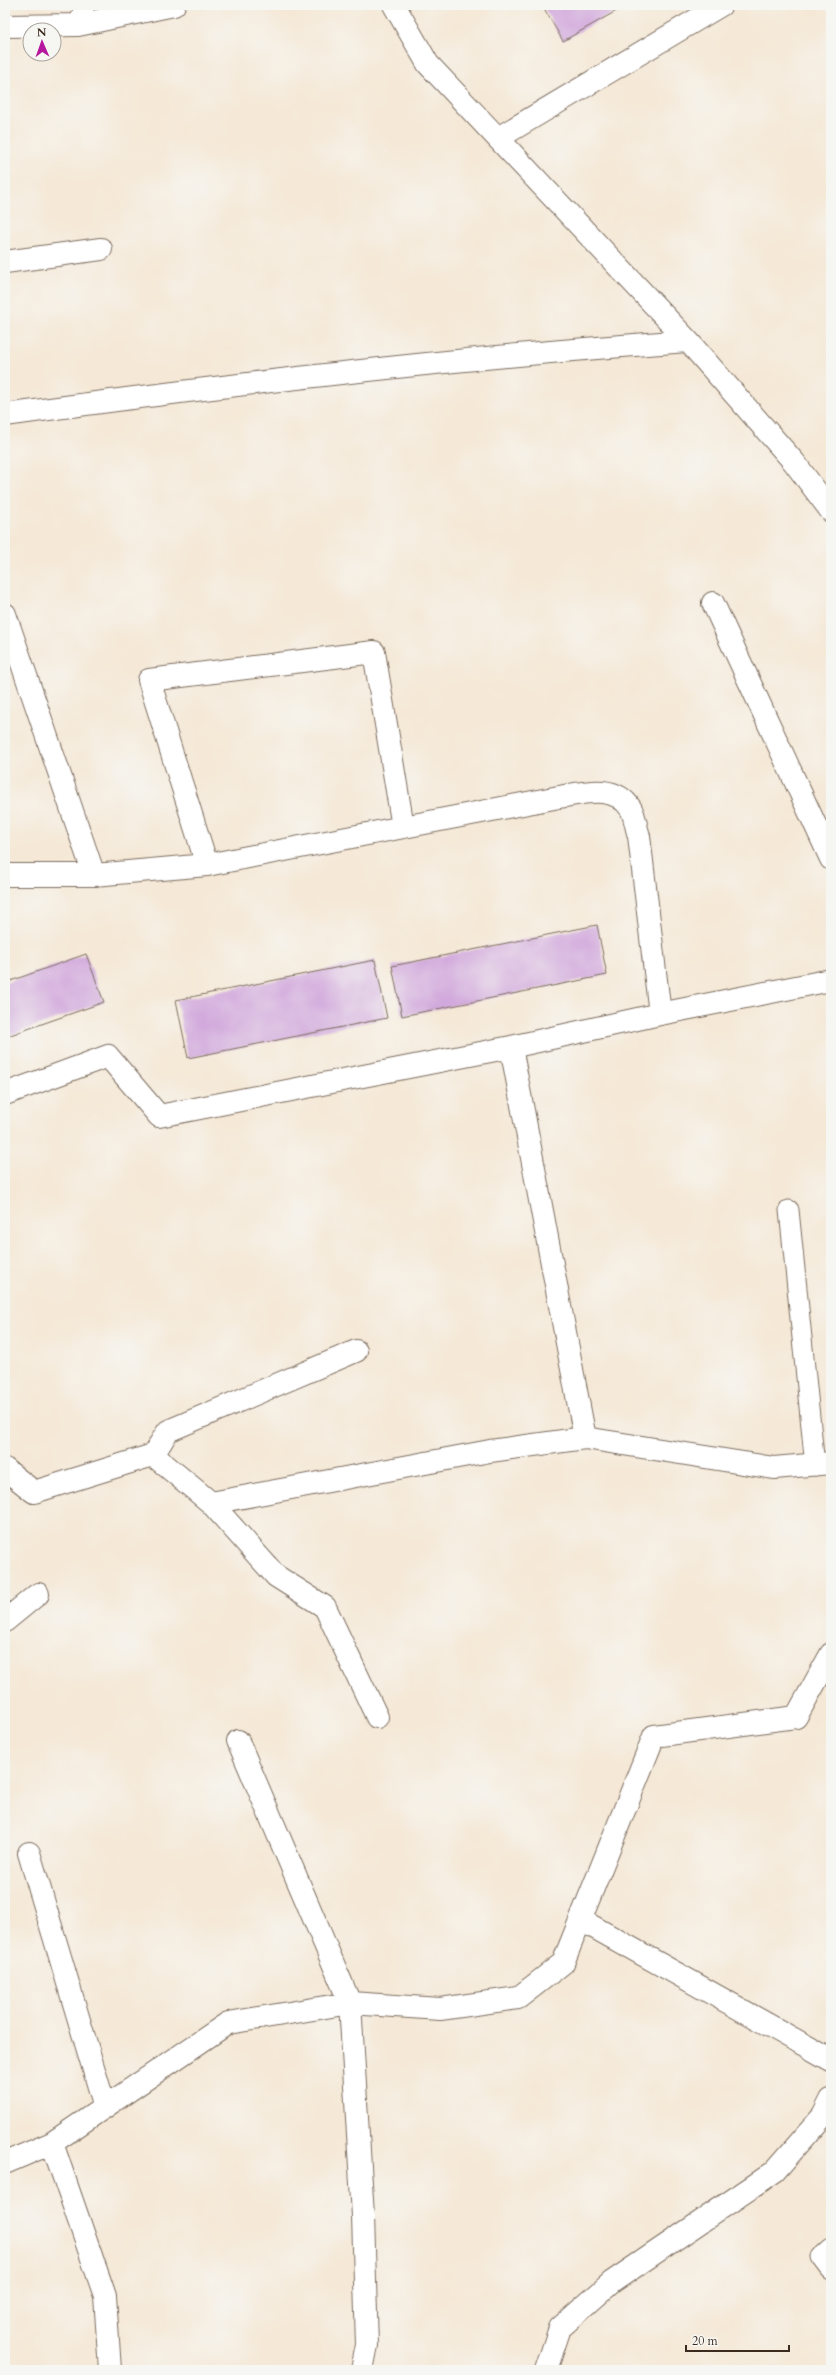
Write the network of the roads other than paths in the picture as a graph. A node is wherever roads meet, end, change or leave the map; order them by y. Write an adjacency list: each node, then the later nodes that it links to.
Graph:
1 (174, 5): 4 (street)
2 (394, 5): 6 (street)
3 (721, 5): 6 (street)
4 (81, 15): 5 (street)
5 (5, 26)
6 (498, 138): 9 (street)
7 (101, 249): 8 (street)
8 (5, 262)
9 (688, 340): 10 (street); 11 (street)
10 (5, 415)
11 (831, 511)
12 (713, 603): 15 (street)
13 (5, 614): 18 (street)
14 (403, 827): 16 (street); 16 (street); 20 (street)
15 (831, 859)
16 (207, 864): 18 (street)
17 (5, 875): 18 (street)
18 (94, 875)
19 (831, 980): 20 (street)
20 (660, 1014): 21 (street)
21 (511, 1047): 22 (street); 25 (street)
22 (5, 1094)
23 (789, 1210): 27 (lane)
24 (356, 1351): 26 (street)
25 (585, 1438): 27 (street); 29 (street)
26 (153, 1455): 28 (street); 29 (street)
27 (823, 1464)
28 (5, 1469)
29 (211, 1503): 33 (street)
30 (38, 1594): 31 (street)
31 (5, 1621)
32 (831, 1654): 36 (street)
33 (377, 1717)
34 (238, 1741): 37 (street)
35 (29, 1853): 39 (street)
36 (581, 1920): 37 (street); 38 (street)
37 (350, 2004): 39 (street); 46 (street)
38 (831, 2060)
39 (105, 2107): 41 (street)
40 (828, 2112): 47 (street)
41 (52, 2143): 42 (street); 45 (street)
42 (5, 2163)
43 (831, 2248): 44 (lane)
44 (831, 2270)
45 (110, 2370)
46 (362, 2370)
47 (546, 2370)

